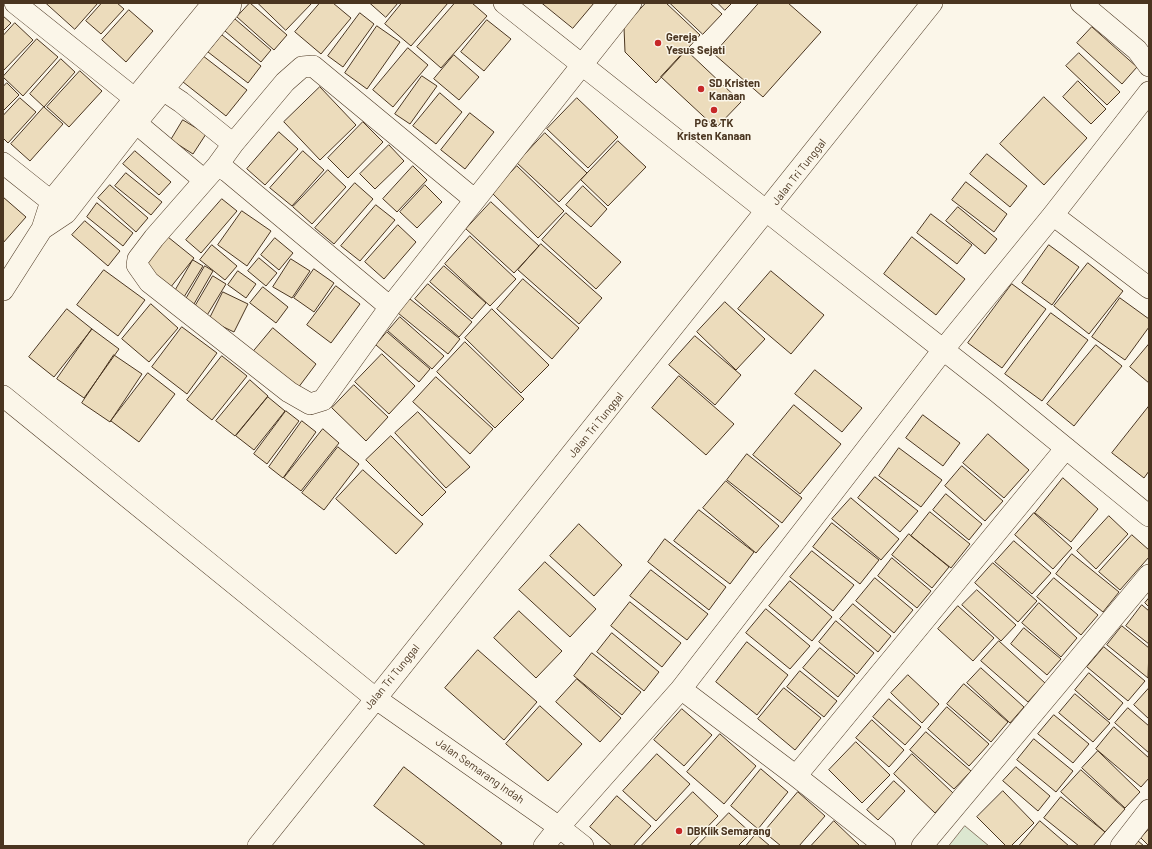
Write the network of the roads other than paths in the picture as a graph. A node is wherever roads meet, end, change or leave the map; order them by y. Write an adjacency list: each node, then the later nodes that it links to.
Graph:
1 (15, 3): 11 (street)
2 (504, 3): 7 (street)
3 (631, 3): 7 (street)
4 (932, 3): 18 (street, Jalan Tri Tunggal)
5 (1081, 3): 8 (street)
6 (224, 4): 9 (street); 11 (street)
7 (582, 65): 16 (street); 18 (street)
8 (1149, 66)
9 (163, 90): 12 (street); 13 (street)
10 (1149, 92): 19 (street)
11 (134, 98): 17 (street)
12 (136, 123): 15 (street); 17 (street)
13 (233, 144): 15 (street); 16 (street)
14 (3, 163): 17 (street)
15 (210, 173): 22 (street); 22 (street)
16 (475, 200): 22 (street)
17 (59, 207): 21 (street)
18 (767, 212): 23 (street); 29 (street, Jalan Tri Tunggal)
19 (1053, 215): 20 (street); 23 (street)
20 (1149, 288)
21 (3, 290)
22 (390, 307)
23 (943, 350): 25 (street); 28 (street)
24 (3, 396): 29 (street, Jalan Semarang Indah)
25 (1066, 448): 26 (street); 30 (street)
26 (1149, 516)
27 (1149, 575): 37 (street)
28 (681, 689): 30 (street); 32 (street)
29 (375, 698): 32 (street, Jalan Semarang Indah); 33 (street, Jalan Tri Tunggal)
30 (796, 776): 36 (street)
31 (1149, 810): 38 (street)
32 (559, 827): 34 (street); 35 (street, Jalan Semarang Indah)
33 (258, 846)
34 (544, 846)
35 (583, 846)
36 (885, 846)
37 (922, 846)
38 (1121, 846)

